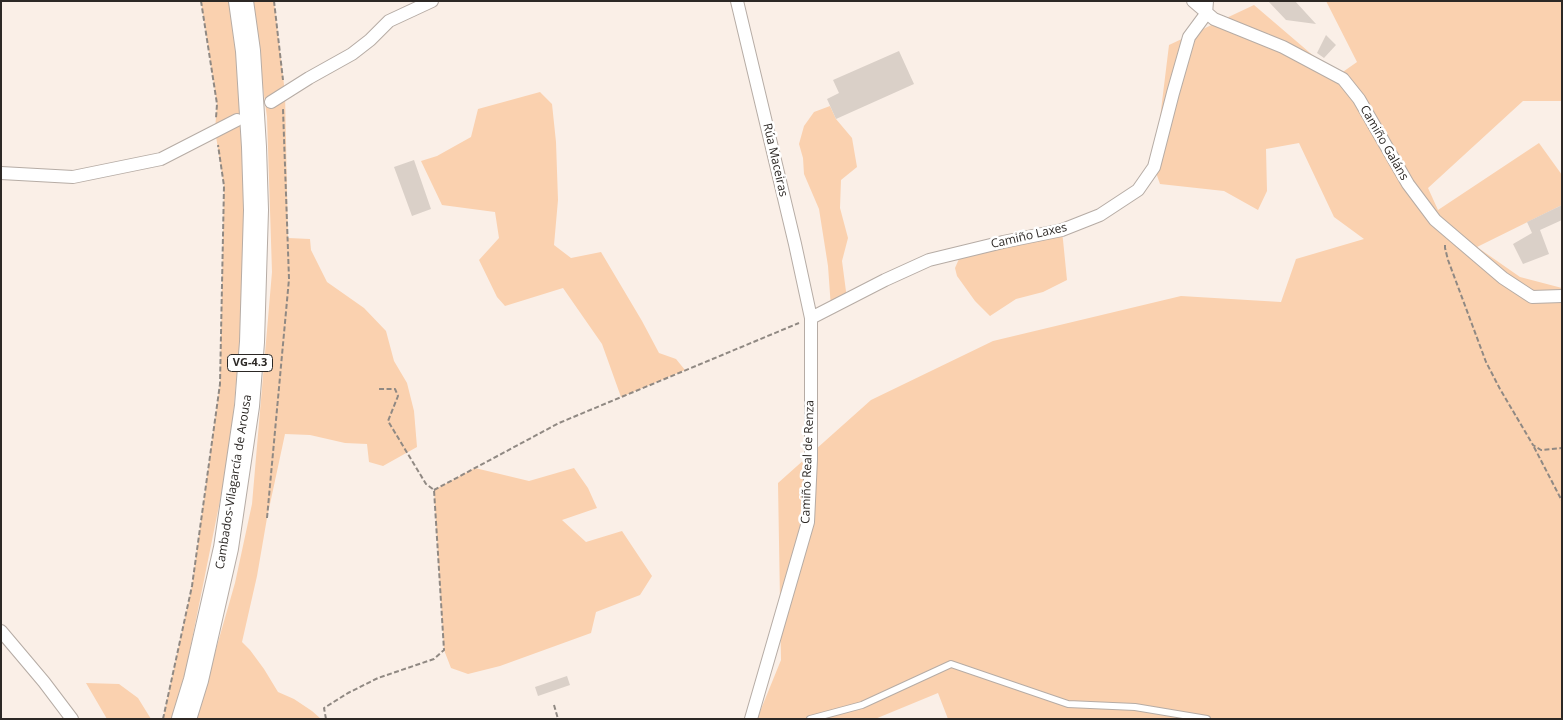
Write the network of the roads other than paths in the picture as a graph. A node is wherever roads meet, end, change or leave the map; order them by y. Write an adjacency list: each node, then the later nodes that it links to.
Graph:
1 (241, 1): 13 (highway, Cambados-Vilagarcía de Arousa / VG-4.3)
2 (432, 1): 6 (street)
3 (737, 1): 10 (street, Rúa Maceiras)
4 (1193, 1): 5 (street, Camiño Galáns)
5 (1207, 8): 9 (street, Camiño Galáns); 10 (street, Camiño Laxes)
6 (271, 102)
7 (237, 120): 8 (street)
8 (1, 173)
9 (1562, 296)
10 (811, 318): 14 (street, Camiño Real de Renza)
11 (1, 631): 12 (street)
12 (72, 719)
13 (184, 719)
14 (752, 719)
15 (810, 719): 16 (lane)
16 (1207, 719)

